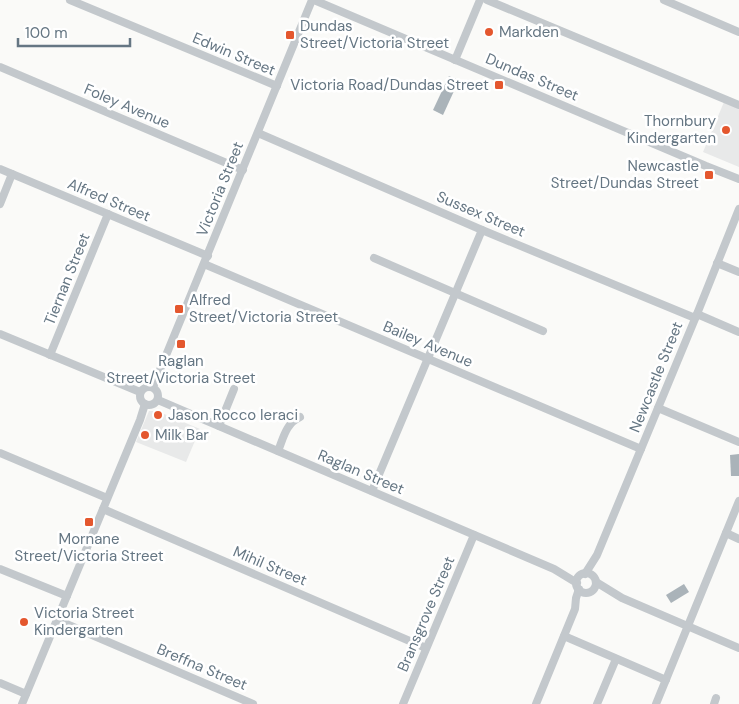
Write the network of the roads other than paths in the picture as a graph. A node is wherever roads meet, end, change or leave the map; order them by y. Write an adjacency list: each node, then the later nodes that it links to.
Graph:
1 (70, 0): 9 (street, Edwin Street)
2 (313, 0): 7 (street, Dundas Street); 9 (street, Victoria Street)
3 (480, 0): 7 (street)
4 (487, 0): 10 (street)
5 (664, 0): 6 (street)
6 (739, 32)
7 (455, 60): 15 (street, Dundas Street)
8 (0, 67): 13 (street, Foley Avenue)
9 (277, 86): 11 (street, Victoria Street)
10 (739, 105)
11 (258, 133): 13 (street, Victoria Street); 19 (street, Sussex Street)
12 (0, 169): 14 (street, Alfred Street)
13 (244, 170): 20 (street, Victoria Street)
14 (12, 174): 16 (street); 18 (street, Alfred Street)
15 (739, 179)
16 (0, 204)
17 (739, 209): 22 (street, Newcastle Street)
18 (108, 214): 20 (street, Alfred Street); 30 (street, Tiernan Street)
19 (482, 230): 25 (street); 26 (street, Sussex Street)
20 (208, 256): 23 (street, Victoria Street)
21 (374, 258): 25 (street)
22 (717, 263): 24 (street); 26 (street, Newcastle Street)
23 (204, 264): 31 (street, Bailey Avenue); 32 (street, Victoria Street)
24 (739, 272)
25 (456, 294): 27 (street); 31 (street)
26 (696, 316): 28 (street, Sussex Street); 37 (street, Newcastle Street)
27 (543, 331)
28 (739, 332)
29 (0, 334): 30 (street)
30 (50, 355): 34 (street)
31 (428, 358): 41 (street, Bailey Avenue); 44 (street)
32 (154, 387): 34 (street); 35 (street)
33 (234, 389): 39 (street)
34 (140, 392): 36 (street)
35 (158, 400): 36 (street); 39 (street, Raglan Street)
36 (145, 404): 45 (street)
37 (658, 408): 40 (street); 41 (street, Newcastle Street)
38 (300, 417): 42 (street)
39 (219, 426): 42 (street, Raglan Street)
40 (739, 442)
41 (641, 449): 51 (street, Newcastle Street)
42 (278, 451): 44 (street, Raglan Street)
43 (0, 453): 45 (street)
44 (372, 491): 49 (street, Raglan Street)
45 (107, 498): 47 (street)
46 (739, 501): 48 (street)
47 (102, 509): 56 (street); 62 (street, Mihil Street)
48 (726, 533): 50 (street); 60 (street)
49 (474, 535): 53 (street, Raglan Street); 62 (street, Bransgrove Street)
50 (739, 538)
51 (597, 555): 53 (street, Newcastle Street); 54 (street, Newcastle Street)
52 (0, 569): 56 (street)
53 (580, 580): 54 (street); 55 (street); 58 (street, Newcastle Street)
54 (595, 580): 55 (street); 57 (street)
55 (590, 591): 57 (street); 58 (street, Newcastle Street)
56 (67, 596): 59 (street)
57 (622, 598): 60 (street)
58 (575, 609): 61 (street, Newcastle Street)
59 (57, 620): 67 (street); 69 (street, Breffna Street)
60 (688, 626): 63 (street); 65 (street)
61 (564, 636): 64 (street); 71 (street, Newcastle Street)
62 (426, 648): 70 (street, Bransgrove Street)
63 (739, 648)
64 (616, 659): 65 (street); 72 (street)
65 (666, 680): 73 (street)
66 (0, 683): 67 (street)
67 (26, 694): 68 (street)
68 (22, 704)
69 (253, 704)
70 (403, 704)
71 (536, 704)
72 (597, 704)
73 (656, 704)

